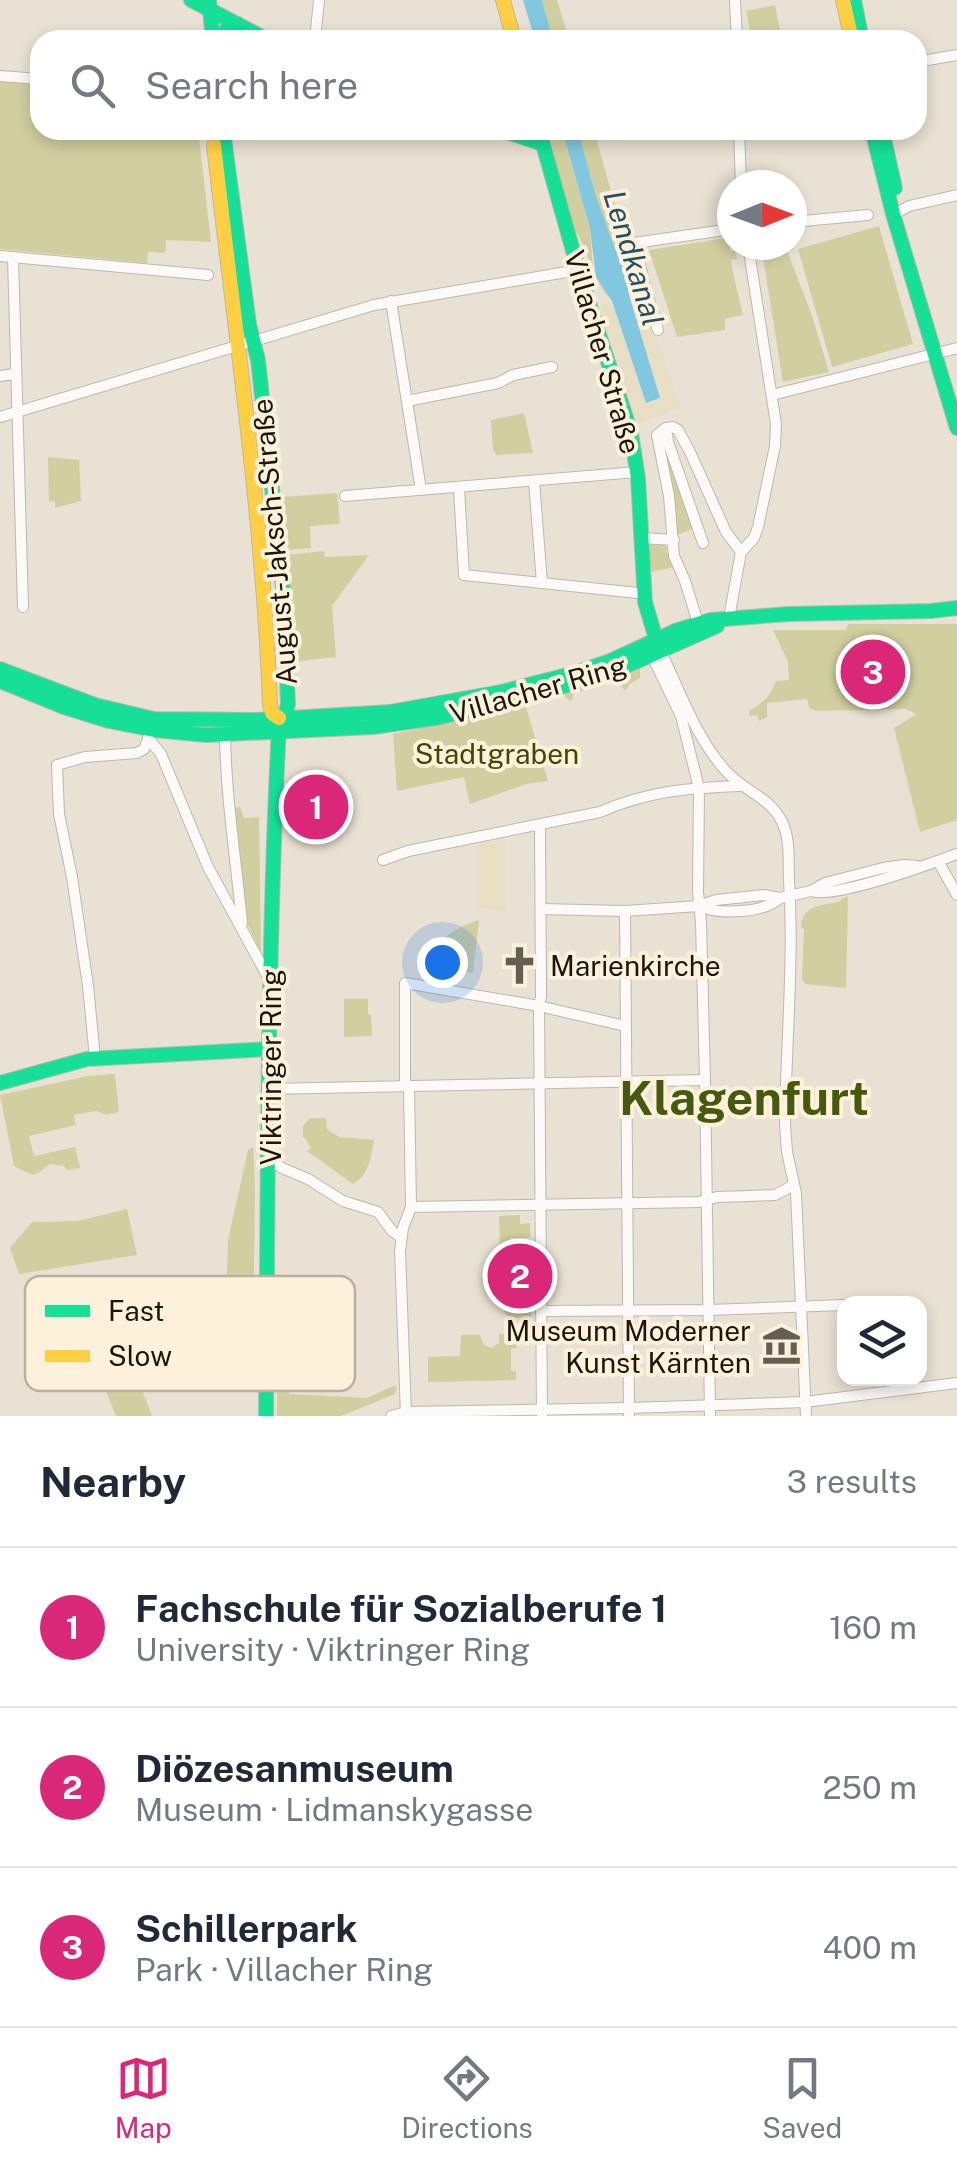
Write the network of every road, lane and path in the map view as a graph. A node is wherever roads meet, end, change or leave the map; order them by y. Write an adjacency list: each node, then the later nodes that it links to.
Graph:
1 (319, 0): 12 (street)
2 (503, 0): 13 (main road)
3 (735, 0): 14 (street)
4 (843, 0): 15 (main road)
5 (854, 0): 16 (main road)
6 (201, 2): 7 (main road); 8 (main road); 9 (main road)
7 (238, 24): 10 (main road); 11 (main road)
8 (202, 30)
9 (209, 30)
10 (226, 30)
11 (249, 30)
12 (316, 30)
13 (511, 30)
14 (736, 30)
15 (850, 30)
16 (860, 30)
17 (957, 55): 18 (street)
18 (927, 60)
19 (0, 76): 20 (street)
20 (30, 78)
21 (214, 140): 39 (main road, August-Jaksch-Straße)
22 (224, 140): 39 (main road, August-Jaksch-Straße)
23 (542, 140): 35 (main road, Villacher Straße)
24 (739, 140): 27 (street)
25 (879, 140): 40 (main road)
26 (880, 140): 29 (main road)
27 (740, 170)
28 (957, 195): 29 (street)
29 (905, 209): 40 (main road)
30 (868, 215): 31 (street)
31 (807, 221)
32 (717, 231): 38 (street)
33 (6, 256): 36 (street); 42 (street)
34 (750, 260): 44 (street)
35 (578, 270): 37 (street); 51 (main road, Villacher Straße)
36 (208, 274)
37 (392, 302): 39 (street); 46 (street)
38 (658, 330)
39 (246, 343): 47 (street); 70 (main road, August-Jaksch-Straße); 72 (main road, August-Jaksch-Straße)
40 (945, 351): 44 (street); 45 (main road); 49 (main road)
41 (552, 367): 46 (street)
42 (15, 374): 43 (street); 47 (street)
43 (0, 376)
44 (772, 394): 59 (street)
45 (957, 397)
46 (407, 401): 54 (street)
47 (16, 412): 48 (street); 63 (street)
48 (0, 418)
49 (957, 428)
50 (672, 429): 57 (street); 58 (street); 59 (street)
51 (637, 472): 52 (street); 56 (main road, Villacher Straße)
52 (534, 482): 53 (street); 61 (street)
53 (458, 488): 54 (street); 61 (street)
54 (421, 490): 55 (street)
55 (346, 496)
56 (642, 538): 57 (street); 60 (main road, Villacher Straße)
57 (674, 540): 66 (street)
58 (703, 544)
59 (741, 552): 65 (street)
60 (642, 577): 62 (main road, Villacher Straße); 67 (main road, Villacher Straße)
61 (542, 583): 62 (street)
62 (638, 593): 67 (main road, Villacher Straße)
63 (23, 607)
64 (957, 608): 65 (main road, Villacher Ring)
65 (729, 618): 66 (main road, Villacher Ring); 67 (main road, Villacher Ring)
66 (698, 623): 67 (main road, Villacher Ring)
67 (653, 647): 71 (main road, Villacher Ring); 72 (main road, Villacher Ring); 74 (street, Villacher Straße)
68 (0, 669): 73 (main road)
69 (0, 681): 73 (main road)
70 (287, 685): 71 (main road); 72 (main road, August-Jaksch-Straße)
71 (324, 716): 72 (main road, Villacher Ring)
72 (279, 726): 73 (main road); 75 (main road); 88 (main road, Viktringer Ring)
73 (148, 729): 75 (main road); 87 (street); 92 (street)
74 (691, 729): 76 (street); 77 (street)
75 (225, 735): 87 (street, Viktringer Ring)
76 (740, 786): 77 (street); 83 (street)
77 (698, 788): 78 (street); 84 (street)
78 (540, 825): 80 (street); 85 (street)
79 (957, 854): 81 (street)
80 (383, 860)
81 (938, 861): 82 (street); 83 (street)
82 (957, 895)
83 (785, 897): 84 (street); 100 (street)
84 (699, 906): 86 (street); 93 (street)
85 (541, 908): 86 (street); 89 (street)
86 (625, 911): 90 (street)
87 (242, 930): 88 (street)
88 (270, 982): 91 (main road, Viktringer Ring)
89 (538, 1006): 90 (street); 96 (street); 97 (street)
90 (625, 1026): 94 (street)
91 (269, 1049): 92 (main road); 98 (main road, Viktringer Ring)
92 (95, 1058): 95 (main road)
93 (705, 1080): 94 (street); 101 (street)
94 (625, 1081): 96 (street); 102 (street)
95 (0, 1083)
96 (538, 1083): 97 (street); 103 (street)
97 (407, 1086): 98 (street); 104 (street)
98 (268, 1089): 99 (main road, Viktringer Ring)
99 (269, 1158): 105 (street); 106 (main road, Viktringer Ring)
100 (794, 1186): 101 (street); 108 (street)
101 (706, 1201): 102 (street); 109 (street)
102 (626, 1203): 103 (street); 111 (street)
103 (539, 1206): 104 (street); 110 (street)
104 (411, 1207): 105 (street)
105 (401, 1237): 120 (street)
106 (268, 1276)
107 (837, 1305): 108 (street)
108 (801, 1308): 109 (street); 116 (street)
109 (708, 1310): 111 (street); 117 (street)
110 (541, 1311): 111 (street); 119 (street)
111 (628, 1311): 118 (street)
112 (957, 1383): 115 (street)
113 (899, 1386): 115 (street)
114 (266, 1391): 121 (main road, Viktringer Ring)
115 (901, 1391): 116 (street)
116 (805, 1402): 117 (street); 123 (street)
117 (710, 1410): 118 (street)
118 (629, 1412): 119 (street)
119 (542, 1413): 120 (street)
120 (406, 1414): 122 (street)
121 (266, 1416)
122 (391, 1416)
123 (806, 1416)

